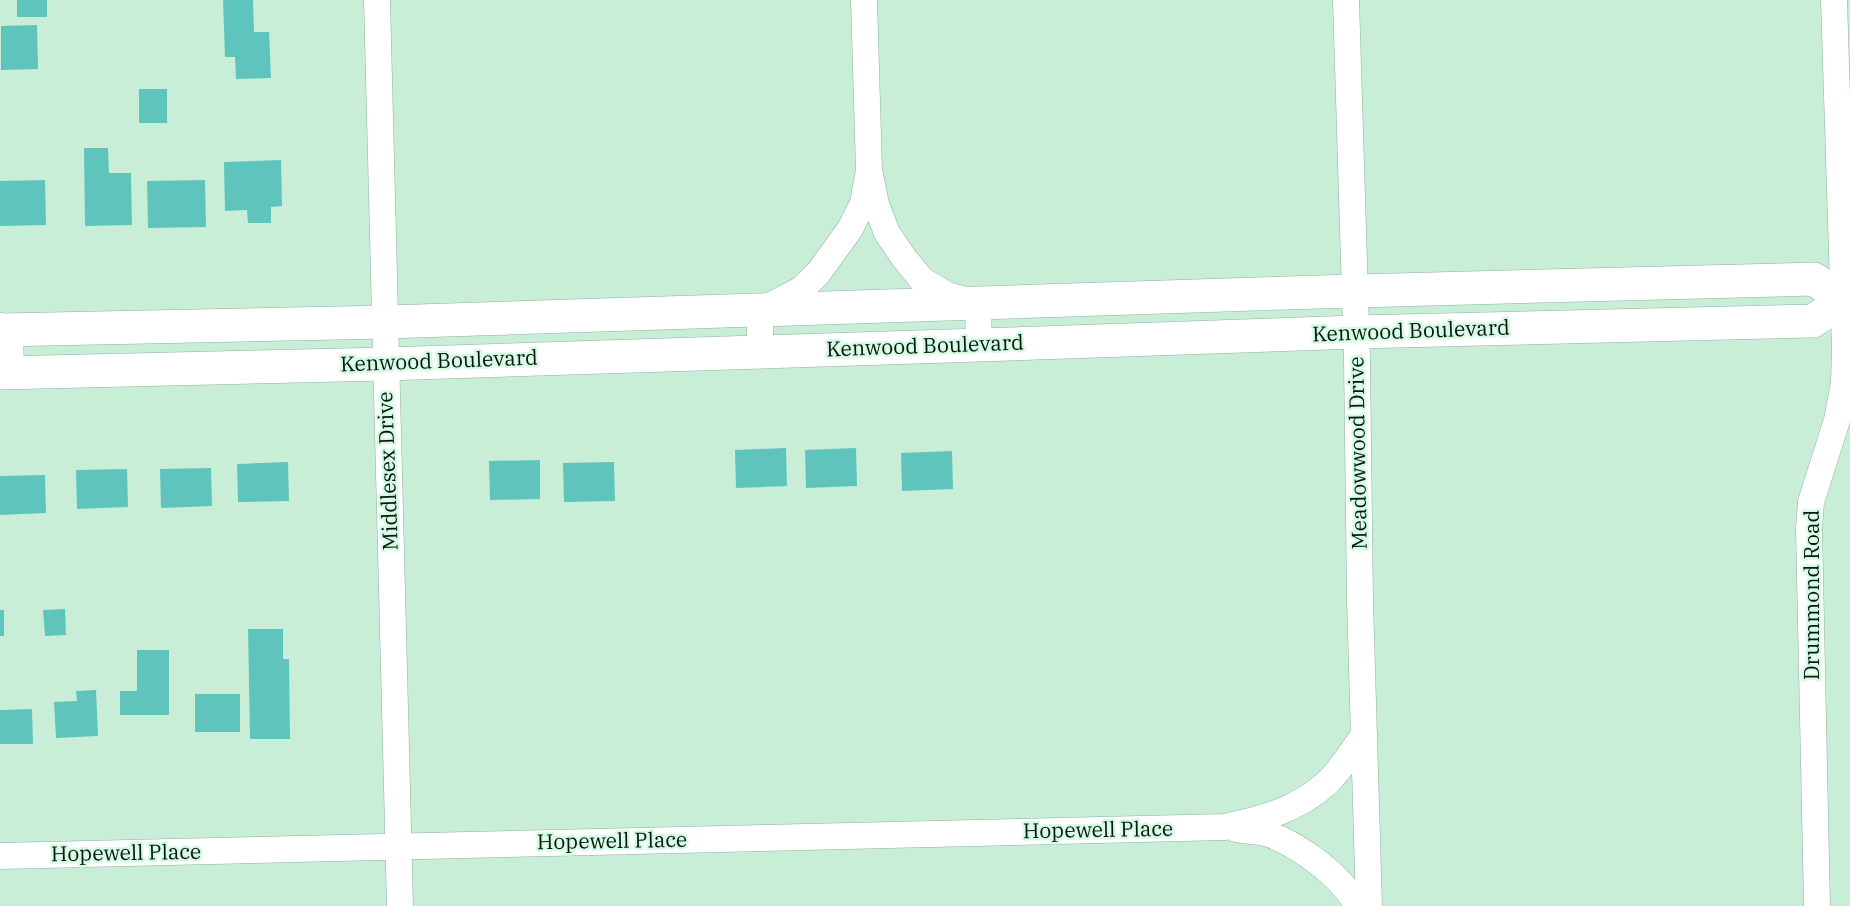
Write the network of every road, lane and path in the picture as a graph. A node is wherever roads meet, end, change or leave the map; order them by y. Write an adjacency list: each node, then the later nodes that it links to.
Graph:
1 (377, 0): 10 (street, Middlesex Drive)
2 (864, 0): 5 (street)
3 (1346, 0): 6 (street, Meadowwood Drive)
4 (1834, 0): 7 (street, Drummond Road)
5 (869, 170): 8 (street); 9 (street)
6 (1354, 291): 7 (street, Kenwood Boulevard); 8 (street, Kenwood Boulevard); 12 (street, Meadowwood Drive)
7 (1847, 300): 12 (street, Kenwood Boulevard); 24 (street, Drummond Road)
8 (978, 303): 9 (street, Kenwood Boulevard); 13 (street)
9 (760, 311): 10 (street, Kenwood Boulevard); 14 (street)
10 (386, 322): 11 (street, Kenwood Boulevard); 15 (street, Middlesex Drive)
11 (3, 328): 16 (street)
12 (1356, 332): 13 (street, Kenwood Boulevard); 17 (street, Meadowwood Drive)
13 (979, 345): 14 (street, Kenwood Boulevard)
14 (760, 351): 15 (street, Kenwood Boulevard)
15 (385, 363): 16 (street, Kenwood Boulevard); 19 (street, Middlesex Drive)
16 (6, 373)
17 (1364, 734): 18 (street, Hopewell Place); 23 (street, Meadowwood Drive)
18 (1224, 827): 19 (street, Hopewell Place); 22 (street, Hopewell Place)
19 (398, 846): 20 (street, Hopewell Place); 21 (street, Middlesex Drive)
20 (0, 856)
21 (400, 906)
22 (1358, 906)
23 (1369, 906)
24 (1817, 906)

